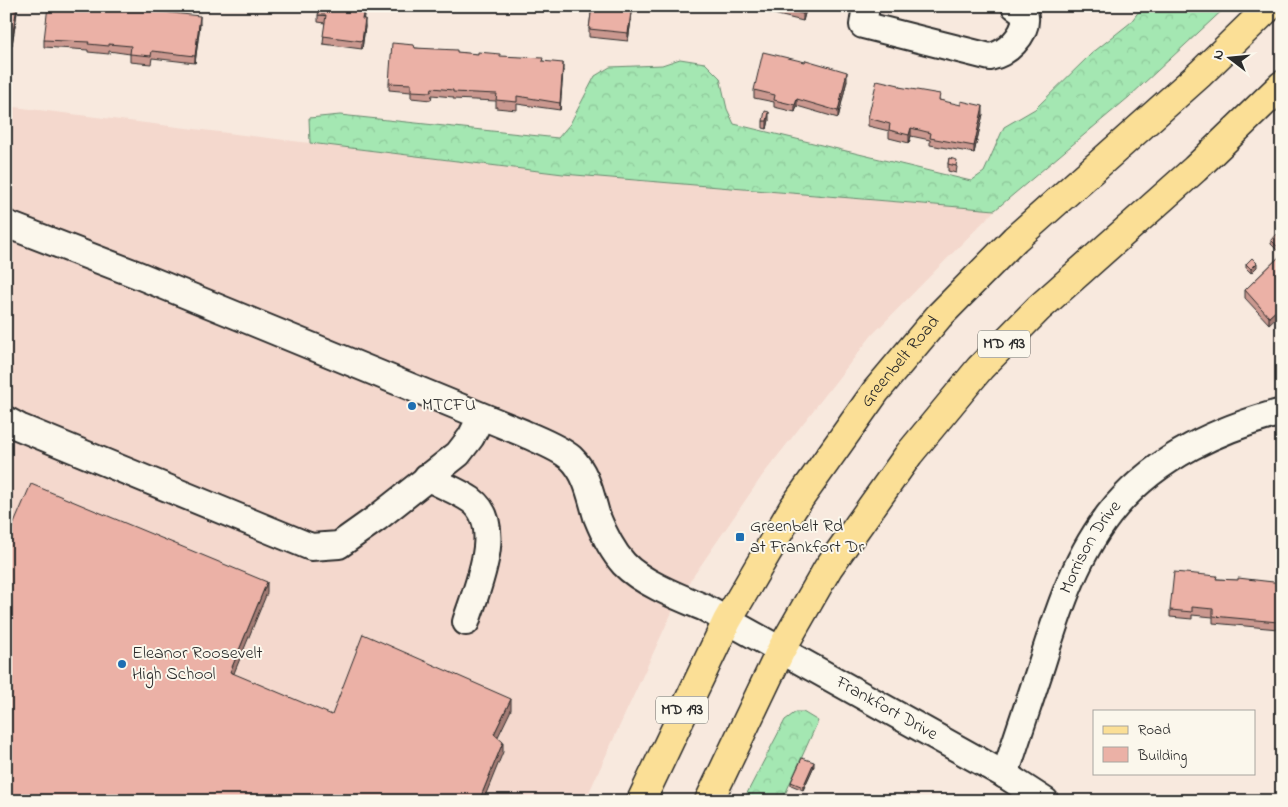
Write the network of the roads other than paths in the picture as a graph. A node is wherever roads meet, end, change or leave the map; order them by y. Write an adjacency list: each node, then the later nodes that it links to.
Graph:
1 (866, 6): 2 (street)
2 (1015, 6)
3 (1270, 6): 10 (main road, Greenbelt Road / MD 193)
4 (1282, 85): 12 (main road, MD 193)
5 (7, 228): 7 (street, Frankfort Drive)
6 (1282, 412): 13 (street, Morrison Drive)
7 (481, 417): 9 (street); 10 (street, Frankfort Drive)
8 (6, 420): 9 (street)
9 (427, 477): 11 (street)
10 (727, 620): 12 (street, Frankfort Drive); 14 (main road, Greenbelt Road / MD 193)
11 (466, 622)
12 (781, 650): 13 (street, Frankfort Drive); 15 (main road, MD 193)
13 (1005, 775): 16 (street, Frankfort Drive)
14 (640, 801)
15 (709, 801)
16 (1045, 801)

